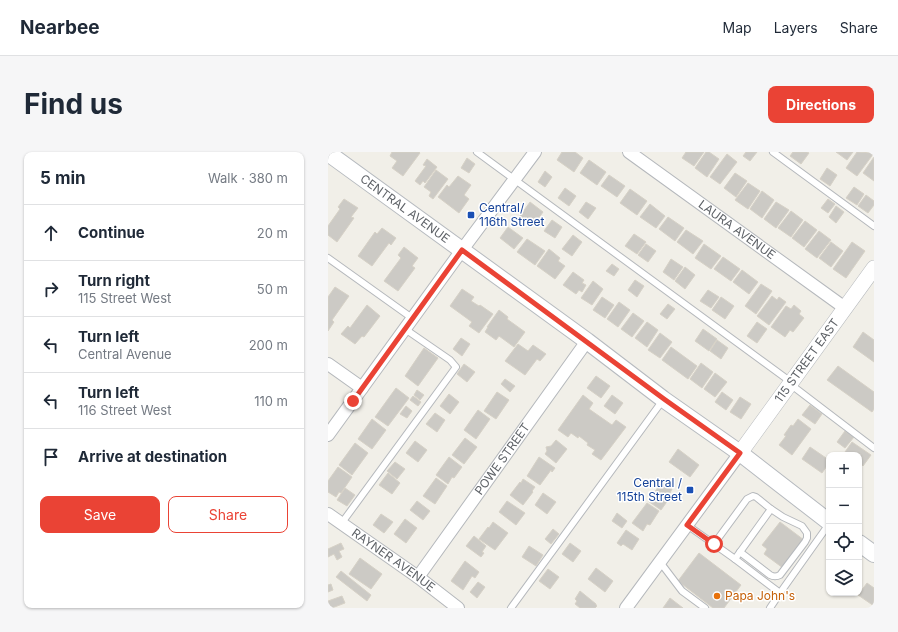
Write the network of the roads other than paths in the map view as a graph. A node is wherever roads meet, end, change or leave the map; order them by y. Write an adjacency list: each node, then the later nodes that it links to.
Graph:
1 (478, 152): 6 (lane)
2 (535, 152): 6 (street)
3 (629, 152): 11 (street, LAURA AVENUE)
4 (773, 152): 7 (lane)
5 (328, 153): 8 (main road, CENTRAL AVENUE)
6 (515, 179): 8 (street); 16 (lane)
7 (874, 226)
8 (462, 250): 12 (street); 14 (main road, CENTRAL AVENUE)
9 (328, 258): 12 (lane)
10 (874, 268): 11 (street, 115 STREET EAST)
11 (845, 308): 16 (street, 115 STREET EAST)
12 (412, 318): 13 (street)
13 (405, 329): 17 (street); 25 (lane)
14 (587, 341): 18 (main road, CENTRAL AVENUE); 34 (street, POWE STREET)
15 (328, 364): 17 (street)
16 (791, 383): 20 (lane); 21 (street, 115 STREET EAST)
17 (362, 388): 19 (street)
18 (664, 399): 21 (main road, CENTRAL AVENUE); 37 (lane)
19 (328, 435)
20 (874, 448)
21 (740, 453): 24 (main road, CENTRAL AVENUE); 27 (street)
22 (772, 509): 28 (lane); 30 (lane); 30 (lane)
23 (328, 514): 25 (street, RAYNER AVENUE)
24 (826, 521)
25 (342, 524): 34 (street, RAYNER AVENUE)
26 (828, 524): 35 (lane)
27 (687, 525): 28 (lane); 33 (street)
28 (714, 544): 32 (lane)
29 (862, 545): 31 (main road)
30 (740, 552): 32 (lane)
31 (874, 554)
32 (735, 559): 35 (lane)
33 (660, 562): 38 (street); 39 (lane)
34 (418, 577): 36 (street, RAYNER AVENUE)
35 (780, 593): 40 (lane)
36 (458, 608)
37 (511, 608)
38 (626, 608)
39 (704, 608)
40 (770, 608)

